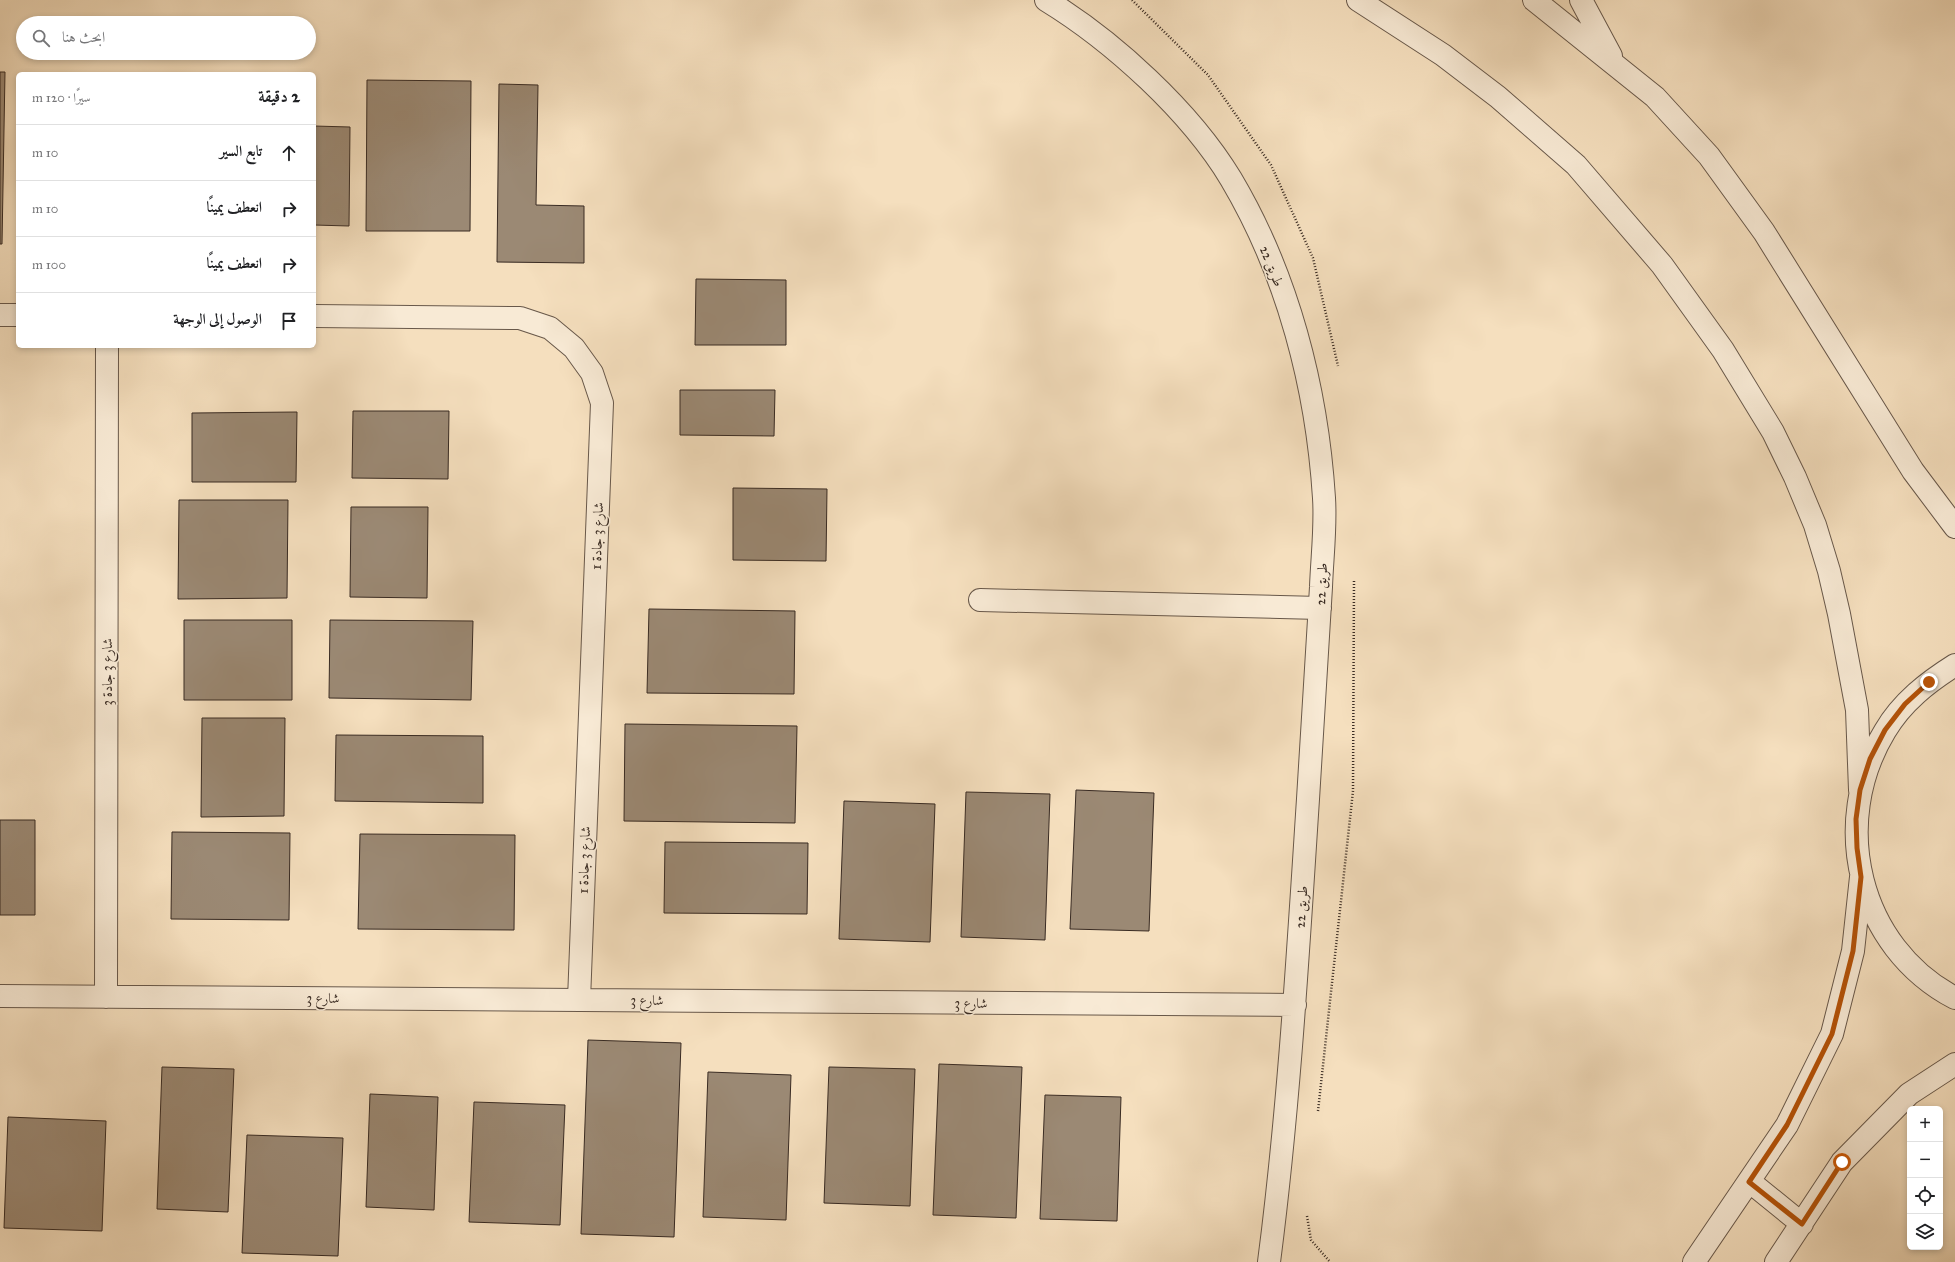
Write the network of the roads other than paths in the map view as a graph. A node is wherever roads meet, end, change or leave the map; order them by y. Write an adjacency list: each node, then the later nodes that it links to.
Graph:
1 (1046, 0): 12 (street, طريق 22)
2 (1358, 0): 14 (street)
3 (1534, 0): 5 (street)
4 (1581, 0): 5 (street)
5 (1615, 64): 10 (street)
6 (0, 315): 7 (street)
7 (16, 315)
8 (316, 316): 19 (street, شارع 3 جادة 1)
9 (107, 348): 17 (street, شارع 3 جادة 3)
10 (1955, 527)
11 (980, 600): 12 (street)
12 (1320, 608): 20 (street, طريق 22)
13 (1955, 665): 14 (street)
14 (1860, 790): 15 (street)
15 (1861, 877): 18 (street); 22 (street)
16 (0, 996): 17 (street, شارع 3)
17 (106, 997): 19 (street, شارع 3)
18 (1955, 998)
19 (579, 1000): 20 (street, شارع 3)
20 (1295, 1005): 24 (street, طريق 22)
21 (1955, 1064): 23 (street)
22 (1749, 1182): 23 (street); 26 (street)
23 (1802, 1224): 25 (street)
24 (1275, 1258)
25 (1780, 1261)
26 (1694, 1262)

